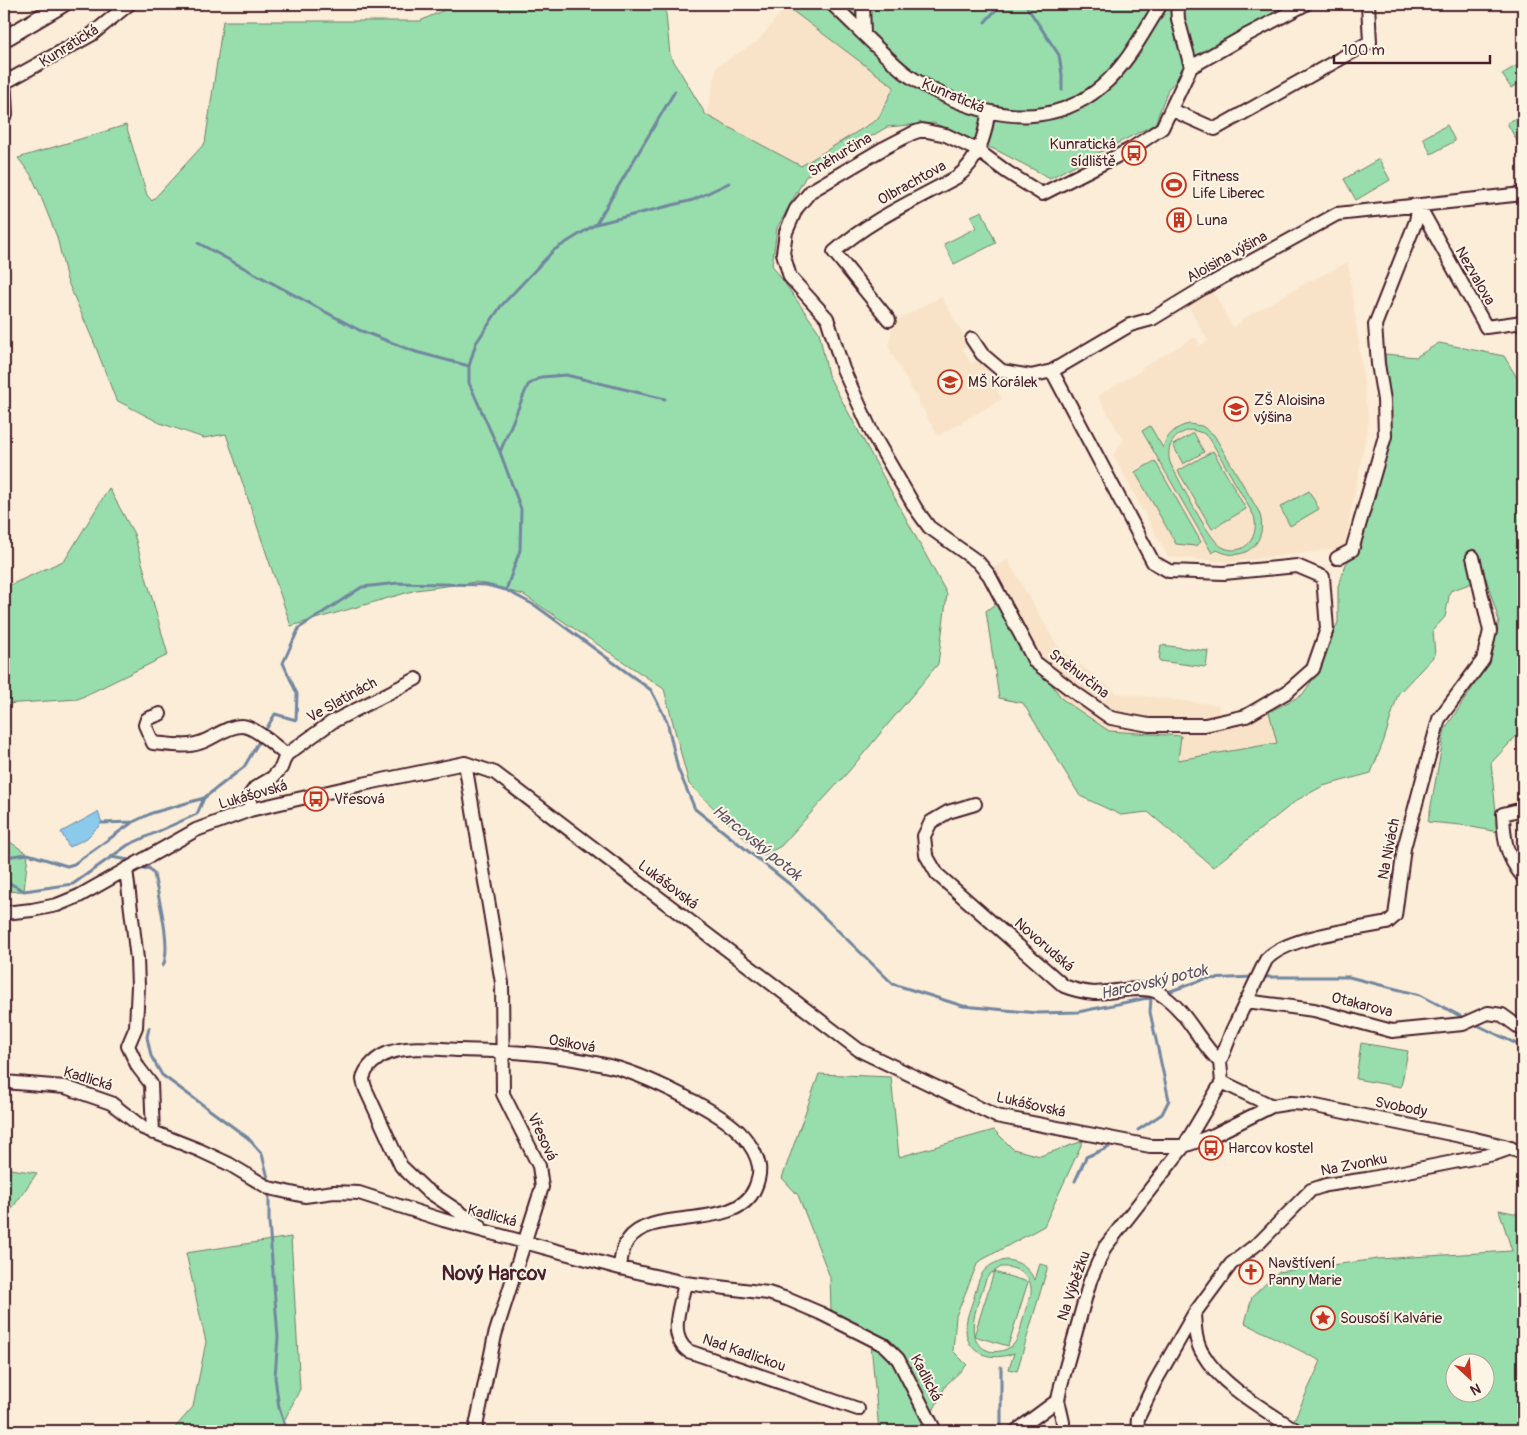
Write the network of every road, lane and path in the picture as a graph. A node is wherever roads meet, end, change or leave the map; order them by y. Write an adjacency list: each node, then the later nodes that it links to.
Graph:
1 (64, 4): 10 (main road)
2 (129, 4): 13 (street, Kunratická)
3 (832, 4): 9 (street, Kunratická)
4 (863, 4): 9 (street)
5 (1161, 4): 15 (street, Kunratická)
6 (1178, 4): 11 (street)
7 (1306, 4): 11 (street)
8 (1368, 4): 14 (street)
9 (864, 34): 15 (street, Kunratická)
10 (9, 36)
11 (1191, 67): 14 (street)
12 (4, 75): 13 (street)
13 (4, 83): 16 (street)
14 (1172, 110): 17 (street)
15 (988, 112): 17 (street, Olbrachtova)
16 (6, 114)
17 (977, 150): 20 (street, Olbrachtova); 23 (street, Sněhurčina)
18 (1523, 194): 19 (street, Aloisina výšina)
19 (1419, 206): 21 (street, Nezvalova); 23 (street, Aloisina výšina); 25 (street)
20 (889, 320)
21 (1523, 322)
22 (972, 339): 23 (street, Aloisina výšina)
23 (1052, 371)
24 (1473, 557): 36 (street, Na Nivách)
25 (1337, 558)
26 (416, 679): 28 (street, Ve Slatinách)
27 (160, 714): 28 (street)
28 (286, 755): 31 (street, Ve Slatinách)
29 (465, 763): 31 (street, Lukášovská); 38 (street, Vřesová); 44 (street, Lukášovská)
30 (975, 804): 39 (street, Novorudská)
31 (250, 810): 33 (street, Lukášovská)
32 (1523, 810): 34 (street)
33 (126, 869): 35 (street, Lukášovská); 43 (street)
34 (1523, 877)
35 (4, 913)
36 (1246, 1001): 37 (street, Otakarova); 39 (street, Na Nivách)
37 (1523, 1030)
38 (501, 1052): 46 (street, Osiková); 47 (street, Vřesová); 48 (street, Osiková)
39 (1220, 1062): 41 (street)
40 (4, 1082): 43 (street, Kadlická)
41 (1222, 1082): 42 (street); 44 (street)
42 (1272, 1106): 44 (street, Svobody); 45 (street, Svobody)
43 (153, 1133): 46 (street, Kadlická)
44 (1184, 1146): 51 (street, Na Výběžku)
45 (1517, 1150): 50 (street, Na Zvonku)
46 (486, 1231): 47 (street, Kadlická)
47 (524, 1242): 48 (street, Kadlická); 53 (street, Vřesová)
48 (620, 1268): 49 (street, Kadlická)
49 (685, 1283): 52 (street, Nad Kadlickou); 54 (street, Kadlická)
50 (1194, 1314): 57 (street, Na Zvonku); 58 (street)
51 (1058, 1400): 55 (street); 56 (street, Na Výběžku)
52 (858, 1409)
53 (475, 1431)
54 (935, 1431)
55 (1016, 1431)
56 (1062, 1431)
57 (1136, 1431)
58 (1297, 1431)

